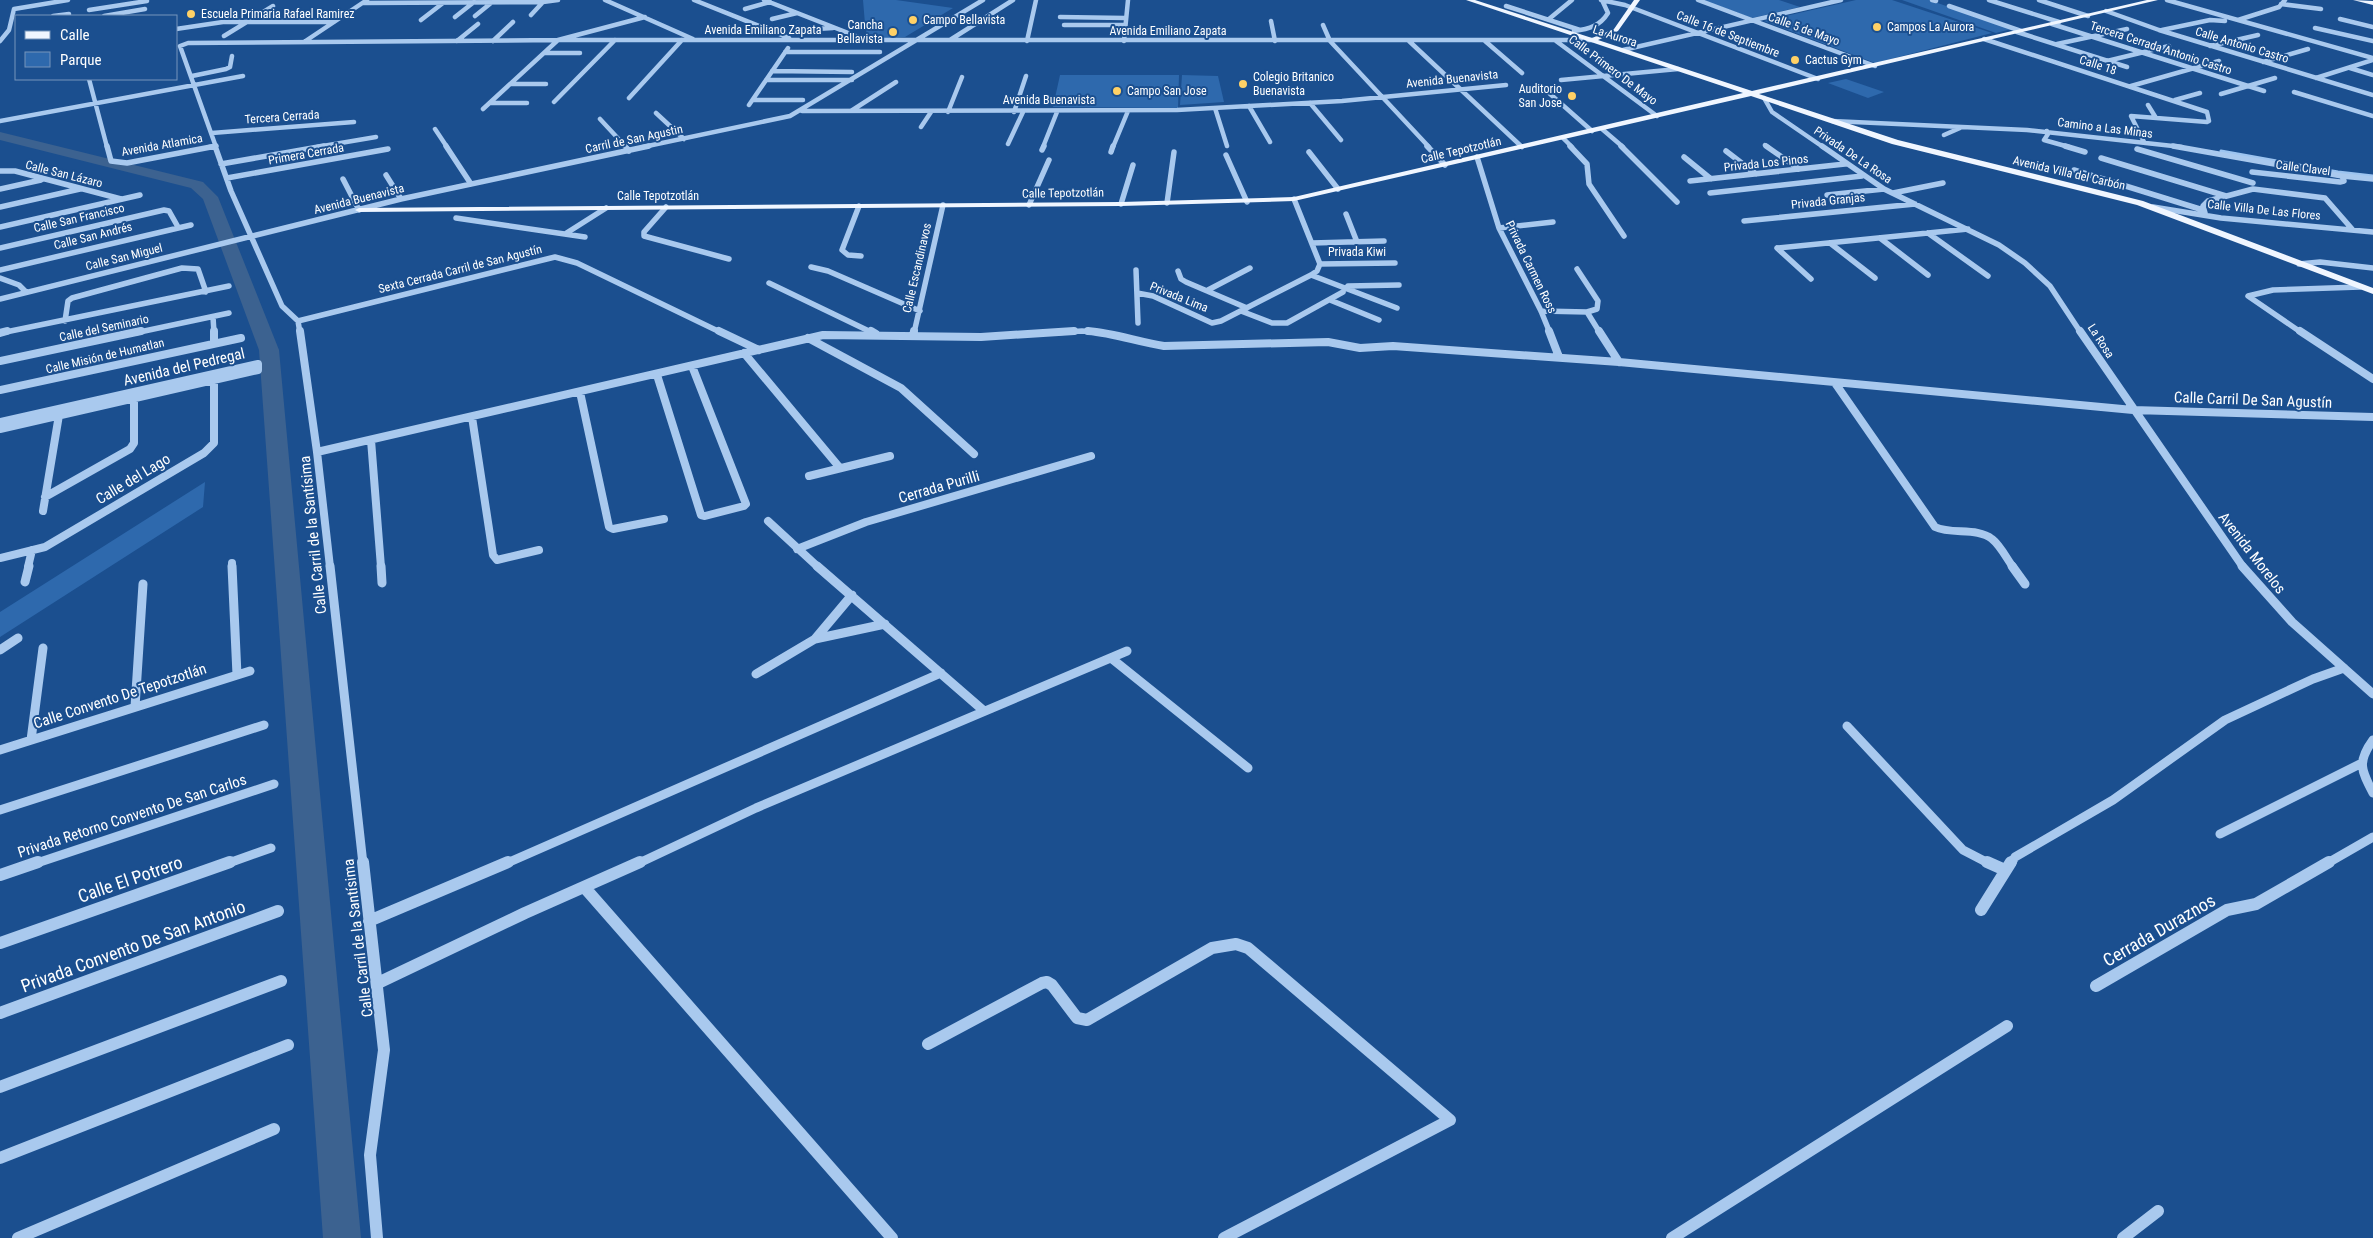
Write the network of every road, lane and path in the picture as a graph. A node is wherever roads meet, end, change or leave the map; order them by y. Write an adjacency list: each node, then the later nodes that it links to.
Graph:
1 (68, 0): 29 (street)
2 (147, 0): 40 (street); 41 (street)
3 (558, 0): 26 (street)
4 (605, 0): 52 (street)
5 (694, 0): 107 (street)
6 (764, 0): 27 (street)
7 (983, 0): 93 (street)
8 (1013, 0): 94 (street)
9 (1036, 0): 100 (street)
10 (1128, 0): 54 (street)
11 (1469, 0): 36 (main road, La Aurora)
12 (1512, 0): 36 (street)
13 (1572, 0): 55 (street)
14 (1602, 0): 37 (street, Calle 16 de Septiembre); 79 (street)
15 (1637, 0): 37 (main road)
16 (1698, 0): 61 (street, Calle 5 de Mayo)
17 (1817, 0): 32 (street)
18 (1841, 0): 32 (street)
19 (1989, 0): 66 (street)
20 (2039, 0): 50 (street)
21 (2151, 0): 42 (main road, Calle Tepotzotlán)
22 (2167, 0): 59 (street)
23 (2356, 0): 33 (main road)
24 (365, 1): 30 (street); 63 (street)
25 (475, 1): 30 (street); 31 (street); 51 (street)
26 (543, 2): 31 (street); 48 (street)
27 (770, 2): 38 (street); 43 (street)
28 (2283, 2): 39 (street); 59 (street)
29 (32, 3): 65 (street)
30 (443, 3): 57 (street)
31 (491, 3): 49 (street)
32 (1827, 3): 61 (street)
33 (2373, 3)
34 (273, 6): 62 (street)
35 (1949, 6): 81 (street)
36 (1503, 8): 55 (street); 82 (main road, La Aurora)
37 (1632, 8): 83 (street, Calle 16 de Septiembre); 96 (main road)
38 (744, 9)
39 (2321, 9)
40 (89, 10)
41 (145, 10): 46 (street); 47 (street)
42 (2106, 11): 50 (main road, Calle Tepotzotlán); 80 (street, Calle Antonio Castro)
43 (797, 13): 58 (street); 72 (street)
44 (70, 14): 45 (street)
45 (62, 15)
46 (111, 15)
47 (140, 15)
48 (531, 15)
49 (475, 16)
50 (2088, 16): 66 (main road, Calle Tepotzotlán)
51 (455, 17)
52 (645, 17): 88 (street); 91 (street)
53 (1060, 17): 54 (street)
54 (1125, 18): 69 (street)
55 (1549, 19): 79 (street)
56 (2340, 19): 71 (street)
57 (421, 20)
58 (772, 20)
59 (2238, 20): 80 (street); 120 (street)
60 (1271, 21): 102 (street)
61 (1752, 21): 83 (street); 124 (street, Calle 5 de Mayo)
62 (248, 22): 63 (street); 75 (street); 85 (street)
63 (334, 22): 106 (street)
64 (513, 22): 99 (street)
65 (13, 23): 77 (street)
66 (2056, 23): 81 (main road, Calle Tepotzotlán); 86 (street, Tercera Cerrada Antonio Castro)
67 (478, 24): 98 (street)
68 (1064, 24): 69 (street)
69 (1125, 25): 101 (street)
70 (1323, 25): 103 (street)
71 (2373, 27)
72 (836, 28): 78 (street); 92 (street)
73 (2315, 28): 108 (street)
74 (15, 29): 77 (street)
75 (178, 29)
76 (2127, 29): 86 (street)
77 (9, 30): 97 (street)
78 (800, 30)
79 (1580, 30): 82 (street)
80 (2159, 30): 111 (street, Calle Antonio Castro)
81 (2019, 31): 87 (main road, Calle Tepotzotlán); 109 (street)
82 (1566, 32): 96 (main road, La Aurora)
83 (1696, 33): 113 (street); 141 (street, Calle 16 de Septiembre)
84 (2258, 35): 111 (street)
85 (224, 36)
86 (2092, 37): 109 (street); 118 (street, Tercera Cerrada Antonio Castro)
87 (1984, 39): 124 (main road, Calle Tepotzotlán); 152 (street, Calle 18)
88 (558, 40): 89 (street, Avenida Emiliano Zapata); 99 (street, Avenida Emiliano Zapata); 116 (street)
89 (615, 40): 90 (street, Avenida Emiliano Zapata); 168 (street)
90 (682, 40): 91 (street, Avenida Emiliano Zapata); 162 (street)
91 (696, 40): 107 (street, Avenida Emiliano Zapata)
92 (866, 40): 93 (street, Avenida Emiliano Zapata); 107 (street, Avenida Emiliano Zapata)
93 (919, 40): 94 (street, Avenida Emiliano Zapata); 145 (street)
94 (950, 40): 100 (street, Avenida Emiliano Zapata)
95 (1556, 40): 96 (street, Avenida Emiliano Zapata); 105 (street, Avenida Emiliano Zapata); 137 (street, Calle Primero De Mayo)
96 (1594, 40): 113 (main road, La Aurora)
97 (0, 41)
98 (458, 41): 99 (street, Avenida Emiliano Zapata); 106 (street, Avenida Emiliano Zapata)
99 (492, 41)
100 (1027, 41): 101 (street, Avenida Emiliano Zapata)
101 (1124, 41): 102 (street, Avenida Emiliano Zapata)
102 (1275, 41): 103 (street, Avenida Emiliano Zapata)
103 (1330, 41): 104 (street, Avenida Emiliano Zapata); 163 (street)
104 (1409, 41): 105 (street, Avenida Emiliano Zapata); 154 (street)
105 (1485, 41): 132 (street)
106 (304, 42): 134 (street, Avenida Emiliano Zapata)
107 (792, 42): 114 (street)
108 (2373, 42)
109 (2057, 44): 121 (street)
110 (2169, 46): 118 (street)
111 (2210, 46): 123 (street, Calle Antonio Castro)
112 (2308, 49): 123 (street)
113 (1623, 50): 127 (main road, La Aurora)
114 (785, 52): 115 (street); 129 (street)
115 (880, 52)
116 (545, 53): 117 (street); 149 (street)
117 (580, 53)
118 (2142, 53): 121 (street); 128 (street, Tercera Cerrada Antonio Castro)
119 (232, 56): 134 (street)
120 (2373, 59): 126 (street)
121 (2107, 61): 125 (street)
122 (2219, 61): 128 (street)
123 (2263, 62): 140 (street, Calle Antonio Castro)
124 (1875, 66): 141 (main road, Calle Tepotzotlán)
125 (2126, 67)
126 (2350, 68): 133 (street); 140 (street)
127 (1678, 69): 137 (street); 159 (main road, La Aurora)
128 (2193, 69): 152 (street); 153 (street, Tercera Cerrada Antonio Castro)
129 (772, 71): 130 (street); 143 (street)
130 (836, 72): 131 (street); 144 (street)
131 (852, 72)
132 (1522, 73)
133 (2373, 75)
134 (192, 76): 148 (street)
135 (243, 76): 148 (street)
136 (1026, 76): 185 (street)
137 (1603, 76): 146 (street); 188 (street, Calle Primero De Mayo)
138 (962, 77): 184 (street)
139 (2275, 78): 153 (street)
140 (2316, 78): 161 (street, Calle Antonio Castro)
141 (1818, 79): 159 (main road, Calle Tepotzotlán)
142 (88, 80): 169 (street)
143 (766, 80): 144 (street); 165 (street)
144 (832, 80): 145 (street)
145 (852, 80): 179 (street)
146 (1561, 80)
147 (896, 82): 180 (street)
148 (195, 84): 169 (street); 201 (street)
149 (511, 84): 150 (street); 170 (street)
150 (546, 84)
151 (1506, 85): 154 (street, Avenida Buenavista)
152 (2130, 86): 167 (street, Calle 18)
153 (2247, 86): 155 (street, Tercera Cerrada Antonio Castro); 160 (street)
154 (1461, 90): 163 (street, Avenida Buenavista); 213 (street)
155 (2264, 91)
156 (2294, 92): 189 (street)
157 (1549, 93): 199 (street)
158 (2200, 93): 167 (street)
159 (1755, 94): 164 (main road, Avenida Villa del Carbón); 188 (main road, Calle Tepotzotlán)
160 (2221, 94)
161 (2373, 95)
162 (629, 98)
163 (1383, 98): 172 (street, Avenida Buenavista); 232 (street)
164 (1764, 98): 193 (main road, Avenida Villa del Carbón); 231 (street, Privada De La Rosa)
165 (753, 100): 166 (street); 174 (street)
166 (804, 100)
167 (2175, 100): 178 (street, Calle 18)
168 (554, 102)
169 (95, 103): 192 (street); 211 (street, Avenida Atlamica)
170 (490, 103): 171 (street); 176 (street)
171 (527, 103)
172 (1310, 103): 175 (street, Avenida Buenavista); 206 (street)
173 (2148, 105): 190 (street)
174 (749, 106)
175 (1248, 106): 177 (street, Avenida Buenavista); 207 (street)
176 (484, 108)
177 (1214, 108): 181 (street, Avenida Buenavista); 212 (street)
178 (2205, 110): 190 (street)
179 (802, 111): 180 (street, Avenida Buenavista); 205 (street, Carril de San Agustin)
180 (851, 111): 183 (street, Avenida Buenavista)
181 (1128, 111): 187 (street, Avenida Buenavista); 219 (street)
182 (656, 112): 205 (street)
183 (931, 112): 184 (street, Avenida Buenavista); 195 (street)
184 (948, 112): 185 (street, Avenida Buenavista)
185 (1014, 112): 186 (street, Avenida Buenavista)
186 (1023, 112): 187 (street, Avenida Buenavista); 209 (street)
187 (1057, 112): 216 (street)
188 (1657, 116): 198 (main road, Calle Tepotzotlán)
189 (2373, 116)
190 (2156, 118): 208 (street)
191 (600, 119): 217 (street)
192 (0, 121)
193 (1832, 121): 196 (street, Camino a Las Minas); 272 (main road, Avenida Villa del Carbón)
194 (354, 122): 201 (street, Tercera Cerrada)
195 (921, 127)
196 (1962, 127): 200 (street, Camino a Las Minas); 202 (street)
197 (434, 129): 248 (street)
198 (1602, 129): 199 (main road, Calle Tepotzotlán); 263 (street)
199 (1592, 131): 204 (main road, Calle Tepotzotlán)
200 (2047, 131): 208 (street, Camino a Las Minas); 222 (street)
201 (212, 133): 211 (street)
202 (1944, 135)
203 (376, 137): 229 (street)
204 (1563, 138): 213 (main road, Calle Tepotzotlán); 289 (street)
205 (684, 139): 217 (street, Carril de San Agustin)
206 (1341, 140)
207 (1270, 142)
208 (2144, 142): 228 (street, Camino a Las Minas)
209 (1008, 144)
210 (1765, 145): 233 (street)
211 (216, 146): 229 (street)
212 (1227, 146)
213 (1522, 147): 224 (main road, Calle Tepotzotlán)
214 (388, 149): 241 (street, Primera Cerrada)
215 (2137, 149): 249 (street)
216 (1042, 150)
217 (629, 151): 248 (street, Carril de San Agustin)
218 (1726, 151): 237 (street)
219 (1112, 152)
220 (1174, 152): 264 (street)
221 (1309, 152): 252 (street)
222 (2084, 152)
223 (1226, 155): 262 (street)
224 (1477, 157): 232 (main road, Calle Tepotzotlán); 283 (street, Privada Carmen Ross)
225 (1684, 157): 243 (street)
226 (2101, 158): 258 (street)
227 (1049, 160): 268 (street)
228 (2249, 160): 236 (street); 240 (street, Camino a Las Minas)
229 (220, 164): 241 (street)
230 (1133, 164): 265 (street)
231 (1845, 164): 233 (street, Privada Los Pinos); 239 (street, Privada De La Rosa)
232 (1445, 165): 252 (main road, Calle Tepotzotlán)
233 (1799, 169): 237 (street, Privada Los Pinos)
234 (2074, 170): 275 (street)
235 (0, 171): 245 (street, Calle San Lázaro)
236 (2252, 172): 240 (street, Calle Clavel); 249 (street)
237 (1756, 174): 243 (street, Privada Los Pinos)
238 (386, 176): 260 (street)
239 (1862, 176): 253 (street, Privada De La Rosa); 254 (street)
240 (2342, 176): 244 (street, Camino a Las Minas)
241 (227, 178): 290 (street)
242 (343, 179): 274 (street)
243 (1711, 179): 246 (street, Privada Los Pinos)
244 (2373, 179)
245 (42, 180): 250 (street); 251 (street, Calle San Lázaro)
246 (1690, 181)
247 (1943, 183): 255 (street)
248 (470, 184): 260 (street, Avenida Buenavista)
249 (2253, 186): 258 (street); 285 (street)
250 (0, 189)
251 (83, 189): 259 (street, Calle San Lázaro); 270 (street)
252 (1338, 189): 261 (main road, Calle Tepotzotlán)
253 (1884, 189): 255 (street, Privada De La Rosa); 257 (street)
254 (1710, 193)
255 (1893, 193): 266 (street, Privada De La Rosa)
256 (140, 195): 259 (street)
257 (1827, 195)
258 (2226, 196): 275 (street)
259 (122, 199): 281 (street)
260 (401, 199): 274 (street, Avenida Buenavista)
261 (1294, 199): 262 (main road, Calle Tepotzotlán); 297 (street)
262 (1246, 202): 264 (main road, Calle Tepotzotlán)
263 (1678, 202)
264 (1167, 203): 265 (main road, Calle Tepotzotlán)
265 (1122, 204): 268 (main road, Calle Tepotzotlán)
266 (1915, 204): 278 (street, Privada Granjas); 284 (street, Privada De La Rosa)
267 (943, 205): 268 (main road, Calle Tepotzotlán); 269 (main road, Calle Tepotzotlán); 332 (street, Calle Escandinavos)
268 (1029, 205)
269 (859, 206): 271 (main road, Calle Tepotzotlán); 299 (street)
270 (0, 207)
271 (666, 207): 273 (main road, Calle Tepotzotlán); 300 (street)
272 (2153, 207): 275 (street, Calle Villa De Las Flores); 302 (main road, Avenida Villa del Carbón)
273 (606, 208): 274 (main road, Calle Tepotzotlán); 288 (street)
274 (359, 210): 290 (street, Avenida Buenavista)
275 (2204, 213): 285 (street, Calle Villa De Las Flores)
276 (1346, 214): 294 (street)
277 (456, 218): 288 (street)
278 (1744, 221)
279 (1553, 222): 283 (street)
280 (191, 225): 282 (street, Calle San Andrés)
281 (0, 227)
282 (178, 227): 298 (street, Calle San Francisco); 307 (street, Calle San Andrés)
283 (1499, 228): 333 (street, Privada Carmen Ross)
284 (1968, 229): 287 (street); 319 (street)
285 (2352, 229): 286 (street, Calle Villa De Las Flores)
286 (2373, 232)
287 (1928, 233): 292 (street); 312 (street)
288 (566, 234): 291 (street)
289 (1624, 236)
290 (253, 237): 322 (street, Calle San Miguel); 339 (street)
291 (586, 237)
292 (1880, 238): 296 (street); 311 (street)
293 (1384, 241): 294 (street)
294 (1358, 242): 297 (street)
295 (207, 243): 322 (street)
296 (1830, 243): 314 (street); 315 (street)
297 (1312, 244): 309 (street)
298 (0, 248)
299 (861, 256)
300 (729, 259)
301 (1395, 263): 309 (street, Privada Kiwi)
302 (2299, 264): 305 (street); 320 (main road, Avenida Villa del Carbón)
303 (810, 267): 332 (street)
304 (1250, 268): 323 (street)
305 (2373, 268)
306 (1577, 269): 334 (street)
307 (0, 270)
308 (1136, 270): 326 (street)
309 (1316, 270): 321 (street); 331 (street)
310 (1178, 271): 323 (street)
311 (1928, 275)
312 (1988, 276)
313 (0, 278): 322 (street)
314 (1874, 278)
315 (1811, 279)
316 (769, 283): 342 (street)
317 (1399, 285): 321 (street)
318 (229, 286): 325 (street, Calle del Seminario)
319 (2050, 286): 360 (street, La Rosa)
320 (2360, 286): 324 (main road, Avenida Villa del Carbón); 355 (street)
321 (1343, 289): 329 (street); 330 (street)
322 (25, 290): 327 (street); 328 (street, Calle San Miguel)
323 (1208, 290): 331 (street)
324 (2373, 291)
325 (206, 292): 338 (street, Calle del Seminario); 338 (street)
326 (1137, 293): 331 (street, Privada Lima); 340 (street)
327 (0, 294)
328 (0, 299)
329 (1330, 300): 331 (street); 337 (street)
330 (1397, 308)
331 (1244, 309)
332 (920, 311): 343 (street, Calle Escandinavos)
333 (1541, 311): 334 (street); 349 (street, Privada Carmen Ross)
334 (1587, 312): 351 (street)
335 (229, 313): 336 (street, Calle del Seminario)
336 (213, 316): 346 (street); 350 (street, Calle del Seminario)
337 (1379, 320)
338 (65, 321): 341 (street, Calle del Seminario)
339 (298, 321): 347 (street, Sexta Cerrada Carril de San Agustín); 367 (street, Calle Carril de la Santísima)
340 (1138, 323)
341 (0, 333)
342 (879, 335): 343 (street, Calle Carril De San Agustín); 345 (street, Calle Carril De San Agustín)
343 (913, 336): 349 (street, Calle Carril De San Agustín)
344 (241, 338): 346 (street, Calle Misión de Humatlan)
345 (808, 338): 347 (street, Calle Carril De San Agustín); 368 (street)
346 (214, 343): 357 (street, Calle Misión de Humatlan)
347 (759, 350): 348 (street, Calle Carril De San Agustín)
348 (744, 353): 352 (street, Calle Carril De San Agustín); 371 (street)
349 (1559, 357): 351 (street, Calle Carril De San Agustín)
350 (0, 361)
351 (1619, 362): 356 (street, Calle Carril De San Agustín)
352 (692, 366): 353 (street, Calle Carril De San Agustín); 353 (street)
353 (657, 375): 358 (street, Calle Carril De San Agustín)
354 (214, 377): 354 (street, Avenida del Pedregal); 359 (street, Avenida del Pedregal); 364 (street, Avenida del Pedregal); 378 (street, Calle del Lago)
355 (2373, 379)
356 (1835, 383): 360 (street, Calle Carril De San Agustín); 385 (street)
357 (0, 390)
358 (580, 392): 362 (street, Calle Carril De San Agustín); 375 (street)
359 (134, 398): 361 (street, Avenida del Pedregal); 373 (street)
360 (2133, 410): 363 (street, Calle Carril De San Agustín); 394 (street, Avenida Morelos)
361 (59, 415): 365 (street, Avenida del Pedregal); 373 (street)
362 (472, 417): 366 (street, Calle Carril De San Agustín); 379 (street)
363 (2373, 417)
364 (0, 422)
365 (0, 429)
366 (371, 440): 367 (street, Calle Carril De San Agustín); 383 (street)
367 (318, 452): 420 (street, Calle Carril de la Santísima)
368 (974, 454)
369 (890, 456): 371 (street)
370 (1091, 456): 377 (street, Cerrada Purilli)
371 (840, 468): 372 (street)
372 (809, 476)
373 (45, 497): 374 (street)
374 (43, 512)
375 (664, 519)
376 (768, 521): 377 (street)
377 (797, 549): 386 (street)
378 (32, 550): 380 (street, Calle del Lago); 382 (street)
379 (539, 550)
380 (0, 558)
381 (232, 563): 398 (street)
382 (25, 582)
383 (382, 583)
384 (142, 584): 400 (street)
385 (2025, 584)
386 (852, 595): 387 (street); 389 (street)
387 (885, 624): 389 (street); 396 (street)
388 (18, 638): 391 (street)
389 (815, 639): 397 (street)
390 (43, 648): 404 (street)
391 (0, 650)
392 (1127, 651): 393 (street)
393 (1110, 658): 401 (street); 408 (street)
394 (2344, 668): 399 (street, Avenida Morelos); 415 (street)
395 (250, 671): 398 (street, Calle Convento De Tepotzotlán)
396 (941, 673): 401 (street); 420 (street)
397 (756, 674)
398 (237, 675): 400 (street, Calle Convento De Tepotzotlán)
399 (2373, 694)
400 (134, 708): 404 (street, Calle Convento De Tepotzotlán)
401 (984, 711): 417 (street)
402 (264, 725): 411 (street)
403 (1847, 726): 415 (street)
404 (31, 740): 406 (street, Calle Convento De Tepotzotlán)
405 (2373, 740): 407 (street)
406 (0, 750)
407 (2360, 764): 410 (street); 412 (street)
408 (1248, 768)
409 (274, 784): 416 (street, Privada Retorno Convento De San Carlos)
410 (2373, 793)
411 (0, 810)
412 (2220, 834)
413 (2373, 837): 424 (street, Cerrada Duraznos)
414 (271, 848): 421 (street, Calle El Potrero)
415 (2005, 870): 418 (street)
416 (0, 876)
417 (585, 888): 423 (street); 436 (street)
418 (1981, 910)
419 (278, 911): 425 (street, Privada Convento De San Antonio)
420 (369, 921): 423 (street, Calle Carril de la Santísima)
421 (0, 943)
422 (282, 981): 430 (street)
423 (378, 984): 429 (street, Calle Carril de la Santísima)
424 (2096, 986)
425 (0, 1013)
426 (2007, 1026): 438 (street)
427 (288, 1044): 432 (street)
428 (928, 1044): 437 (street)
429 (384, 1050): 435 (street)
430 (0, 1087)
431 (274, 1129): 434 (street)
432 (0, 1158)
433 (2158, 1211): 439 (street)
434 (18, 1238)
435 (377, 1238)
436 (892, 1238)
437 (1224, 1238)
438 (1672, 1238)
439 (2123, 1238)

